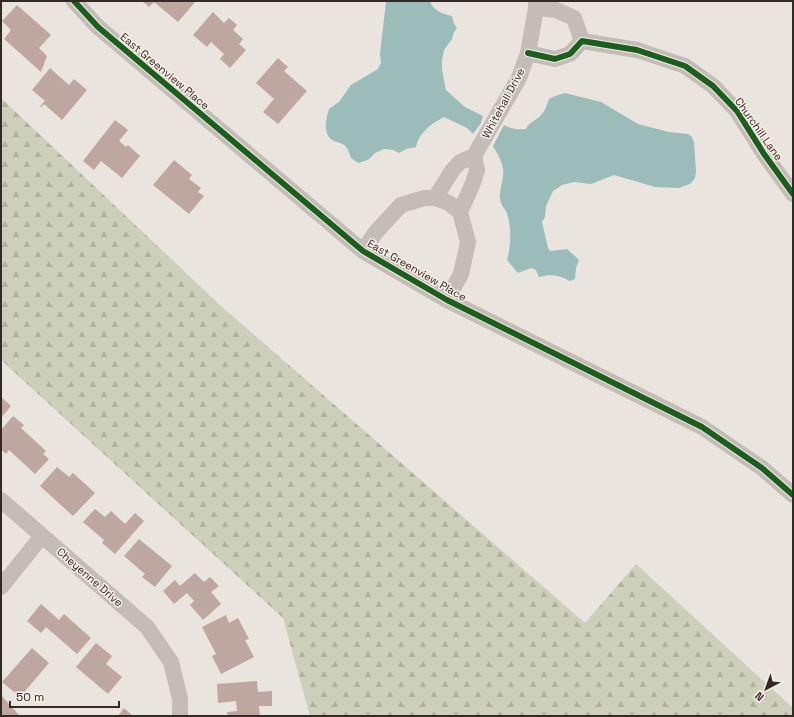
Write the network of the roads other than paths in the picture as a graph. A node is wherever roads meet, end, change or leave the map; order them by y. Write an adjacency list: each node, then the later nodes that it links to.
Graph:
1 (74, 1): 9 (street, East Greenview Place)
2 (536, 4): 3 (street); 4 (street, Whitehall Drive)
3 (582, 41): 4 (street); 6 (street, Churchill Lane)
4 (528, 54): 5 (street, Whitehall Drive)
5 (474, 156): 7 (street); 8 (street)
6 (793, 194)
7 (436, 198): 8 (street); 9 (street)
8 (460, 212): 10 (street)
9 (363, 252): 10 (street, East Greenview Place)
10 (447, 300): 11 (street, East Greenview Place)
11 (793, 495)
12 (1, 500): 13 (street, Cheyenne Drive)
13 (42, 536): 14 (street); 15 (street, Cheyenne Drive)
14 (1, 587)
15 (180, 716)

